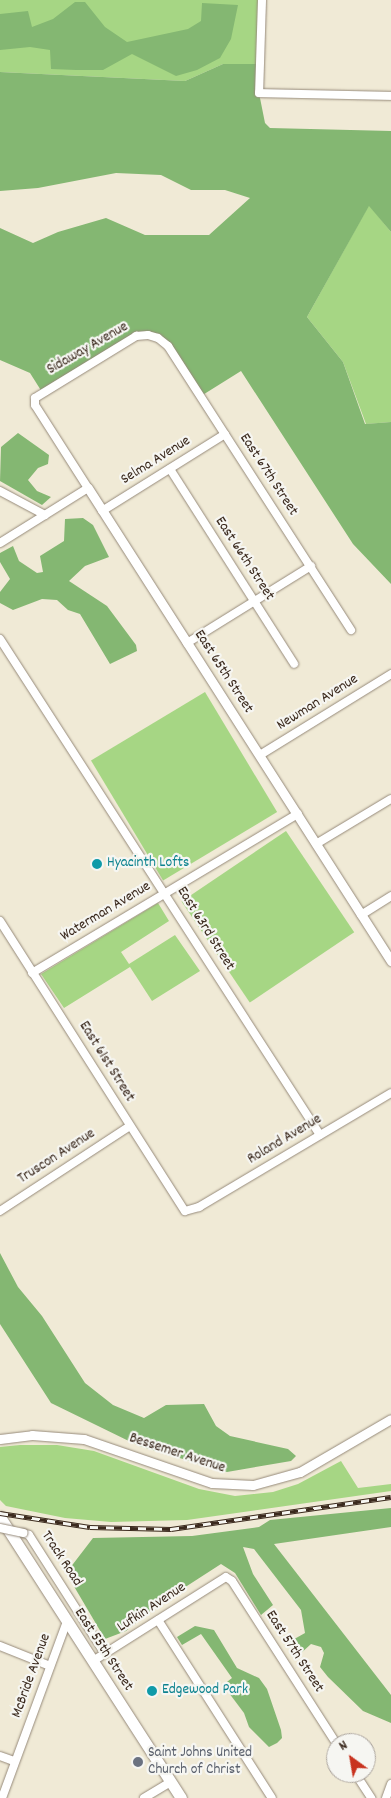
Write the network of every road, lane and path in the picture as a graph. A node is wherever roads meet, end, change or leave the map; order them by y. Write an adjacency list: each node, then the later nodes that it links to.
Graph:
1 (262, 0): 2 (street)
2 (391, 96)
3 (158, 338): 4 (street, Sidaway Avenue); 5 (street, East 67th Street)
4 (35, 398): 7 (street, East 65th Street)
5 (225, 434): 6 (street, Selma Avenue); 12 (street, East 67th Street)
6 (170, 469): 9 (street, Selma Avenue); 13 (street, East 66th Street)
7 (88, 488): 9 (street, East 65th Street); 10 (street)
8 (0, 491): 10 (street)
9 (102, 511): 16 (street, East 65th Street)
10 (45, 516): 11 (street)
11 (0, 544)
12 (311, 566): 13 (street); 14 (street, East 67th Street)
13 (255, 602): 16 (street); 17 (street, East 66th Street)
14 (351, 630)
15 (0, 638): 23 (street, East 63rd Street)
16 (187, 643): 19 (street, East 65th Street)
17 (294, 664)
18 (391, 674): 19 (street, Newman Avenue)
19 (260, 755): 21 (street, East 65th Street)
20 (391, 799): 22 (street)
21 (298, 814): 22 (street, East 65th Street); 23 (street, Waterman Avenue)
22 (316, 844): 25 (street, East 65th Street)
23 (165, 892): 28 (street, Waterman Avenue); 31 (street, East 63rd Street)
24 (391, 896): 25 (street)
25 (361, 914): 27 (street, East 65th Street)
26 (0, 921): 28 (street, East 61st Street)
27 (391, 961)
28 (32, 972): 30 (street, East 61st Street)
29 (391, 1093): 31 (street, Roland Avenue)
30 (130, 1126): 32 (street, Truscon Avenue); 33 (street, East 61st Street)
31 (320, 1135): 33 (street, Roland Avenue)
32 (0, 1211)
33 (193, 1211)
34 (391, 1419): 35 (street, Bessemer Avenue)
35 (0, 1439)
36 (0, 1517): 40 (main road, East 55th Street)
37 (0, 1528): 42 (street, Track Road, bridge)
38 (226, 1577): 39 (street, Lufkin Avenue); 45 (street, East 57th Street)
39 (158, 1620): 42 (street, Lufkin Avenue); 54 (street)
40 (67, 1621): 43 (main road, East 55th Street); 44 (street, McBride Avenue)
41 (0, 1646): 44 (street)
42 (105, 1654): 43 (street, Lufkin Avenue)
43 (93, 1661): 48 (main road, East 55th Street)
44 (50, 1666): 47 (street, McBride Avenue)
45 (330, 1733)
46 (0, 1756): 47 (street)
47 (14, 1761): 51 (street, McBride Avenue)
48 (171, 1782): 52 (street); 53 (main road, East 55th Street)
49 (361, 1783): 55 (street)
50 (391, 1784): 56 (street)
51 (2, 1798)
52 (144, 1798)
53 (181, 1798)
54 (272, 1798)
55 (371, 1798)
56 (386, 1798)

